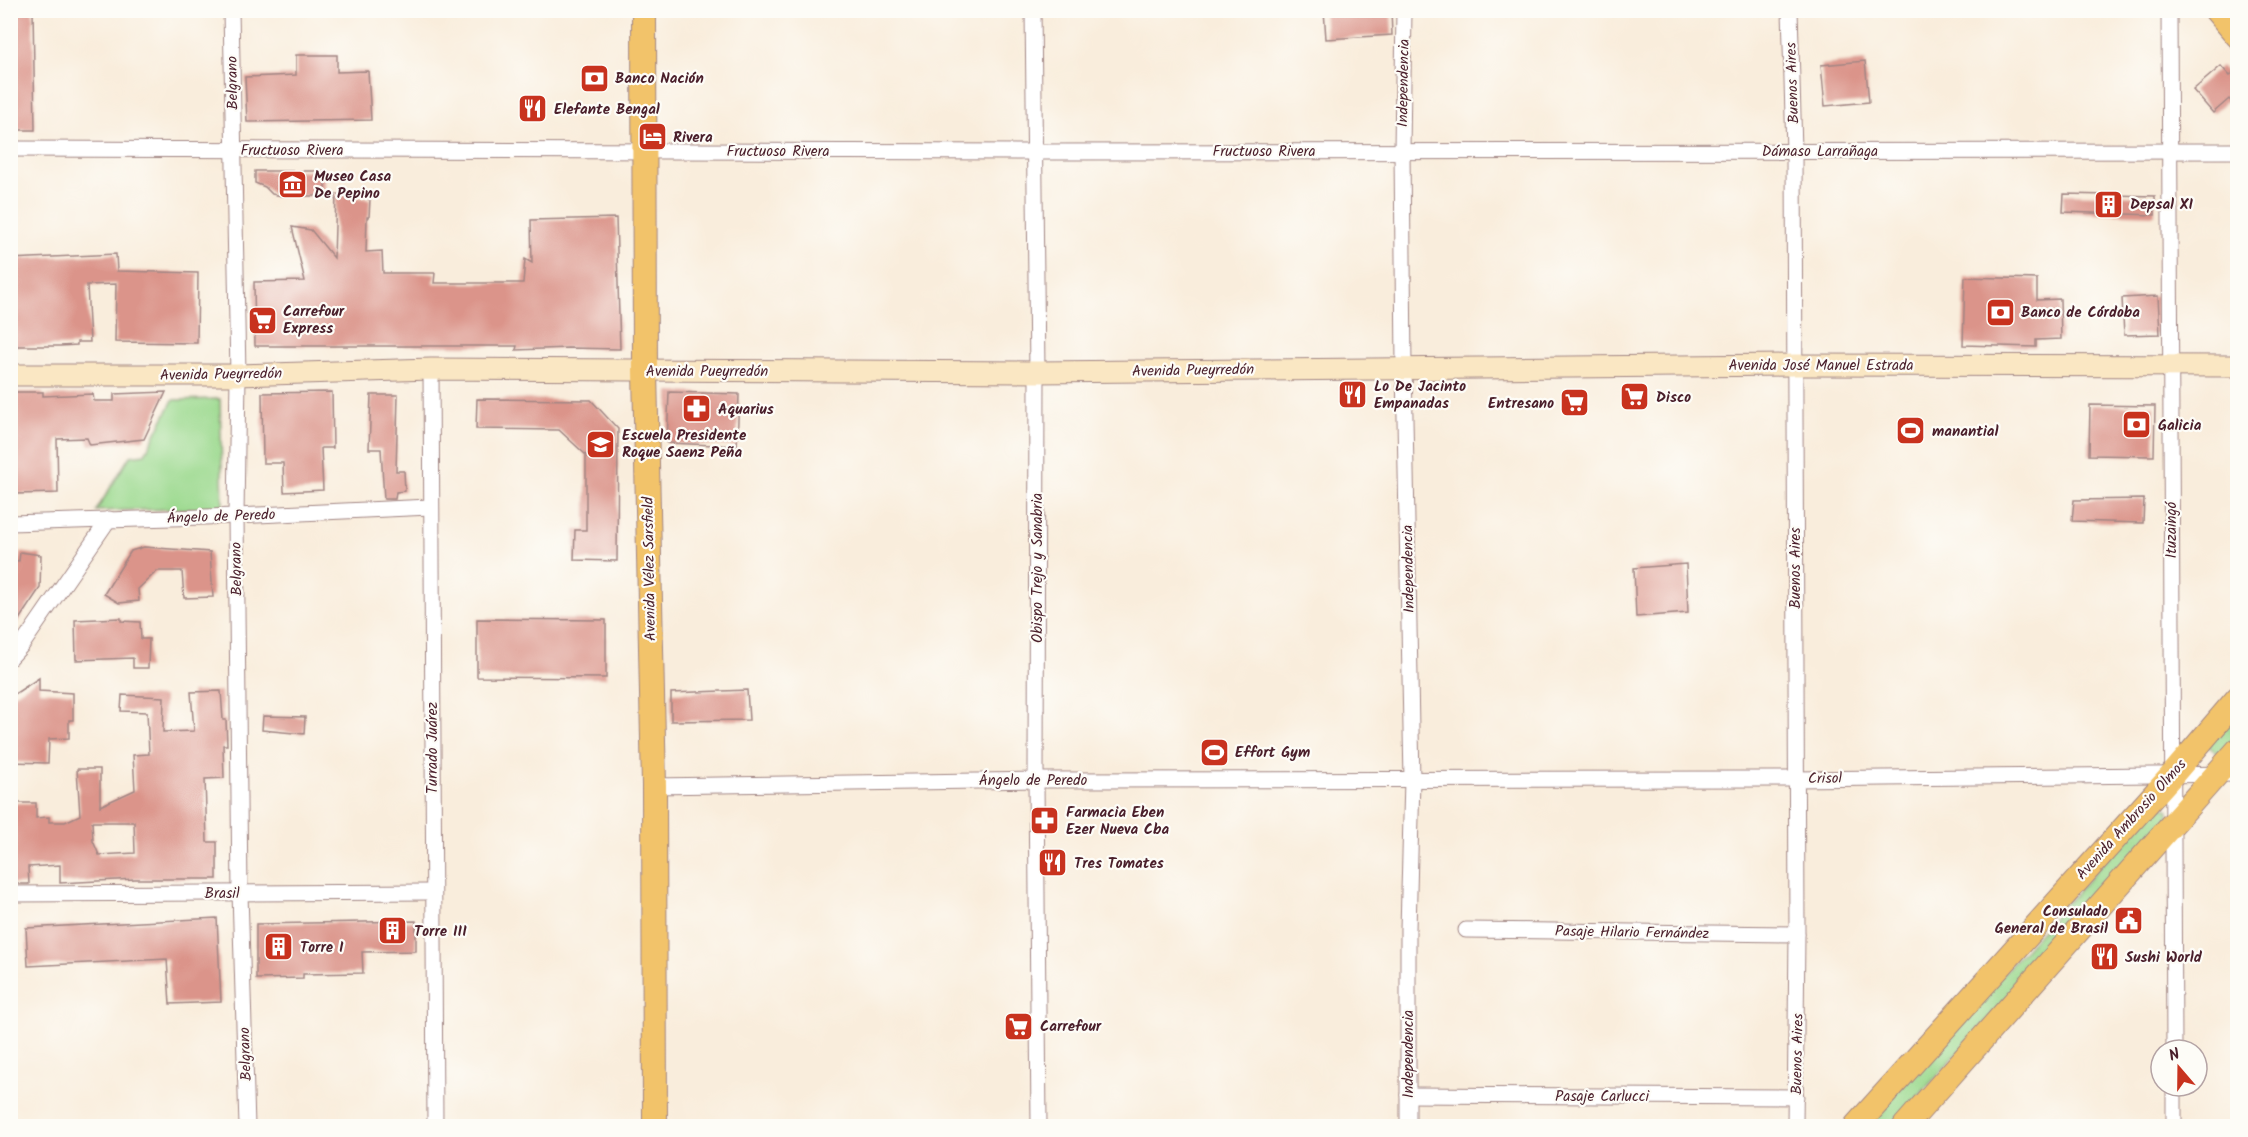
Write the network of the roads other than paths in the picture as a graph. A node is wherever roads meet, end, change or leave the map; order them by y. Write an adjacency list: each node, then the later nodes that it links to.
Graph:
1 (231, 10): 10 (street, Belgrano)
2 (644, 10): 12 (main road, Avenida Vélez Sarsfield)
3 (1034, 10): 16 (street, Obispo Trejo y Sanabria)
4 (1404, 10): 11 (street, Independencia)
5 (1790, 10): 13 (street, Buenos Aires)
6 (2169, 10): 14 (street, Ituzaingó)
7 (2216, 10): 8 (main road)
8 (2238, 36)
9 (10, 149): 10 (street, Fructuoso Rivera)
10 (234, 149): 12 (street, Fructuoso Rivera); 25 (street, Belgrano)
11 (1402, 150): 13 (street, Dámaso Larrañaga); 16 (street, Fructuoso Rivera); 20 (street, Independencia)
12 (644, 151): 16 (street, Fructuoso Rivera); 22 (main road, Avenida Vélez Sarsfield)
13 (1794, 151): 14 (street, Dámaso Larrañaga); 17 (street, Buenos Aires)
14 (2170, 151): 15 (street, Dámaso Larrañaga); 18 (street, Ituzaingó)
15 (2238, 151)
16 (1034, 152): 23 (street, Obispo Trejo y Sanabria)
17 (1794, 365): 18 (main road, Avenida José Manuel Estrada); 20 (main road, Avenida José Manuel Estrada); 35 (street, Buenos Aires)
18 (2170, 366): 19 (main road, Avenida José Manuel Estrada); 33 (street, Ituzaingó)
19 (2238, 366)
20 (1404, 368): 23 (main road, Avenida Pueyrredón); 37 (street, Independencia)
21 (431, 369): 22 (main road, Avenida Pueyrredón); 25 (main road, Avenida Pueyrredón); 26 (street, Turrado Juárez)
22 (645, 371): 23 (main road, Avenida Pueyrredón); 38 (main road, Avenida Vélez Sarsfield)
23 (1037, 372): 36 (street, Obispo Trejo y Sanabria)
24 (10, 375): 25 (main road, Avenida Pueyrredón)
25 (237, 375): 27 (street, Belgrano)
26 (430, 507): 27 (street, Ángelo de Peredo); 40 (street, Turrado Juárez)
27 (236, 516): 28 (street, Ángelo de Peredo); 41 (street, Belgrano)
28 (110, 519): 29 (street, Ángelo de Peredo); 30 (street)
29 (10, 523)
30 (10, 658)
31 (2238, 698): 33 (main road, Avenida Ambrosio Olmos)
32 (2238, 750): 34 (main road)
33 (2173, 774): 34 (street, Crisol); 35 (street, Crisol); 39 (street, Ituzaingó); 55 (main road, Avenida Ambrosio Olmos)
34 (2228, 774): 39 (main road)
35 (1795, 779): 37 (street, Crisol); 44 (street, Buenos Aires)
36 (1036, 780): 37 (street, Ángelo de Peredo); 38 (street, Ángelo de Peredo); 52 (street, Obispo Trejo y Sanabria)
37 (1412, 780): 46 (street, Independencia)
38 (654, 786): 51 (main road, Avenida Vélez Sarsfield)
39 (2173, 822): 45 (street, Ituzaingó); 56 (main road)
40 (433, 892): 41 (street, Brasil); 50 (street, Turrado Juárez)
41 (240, 893): 42 (street, Brasil); 49 (street, Belgrano)
42 (10, 894)
43 (1466, 930): 44 (street, Pasaje Hilario Fernández)
44 (1797, 934): 47 (street, Buenos Aires)
45 (2174, 1038)
46 (1408, 1095): 47 (street, Pasaje Carlucci); 53 (street, Independencia)
47 (1796, 1097): 54 (street, Buenos Aires)
48 (2174, 1098): 57 (street)
49 (247, 1126)
50 (435, 1126)
51 (655, 1126)
52 (1039, 1126)
53 (1408, 1126)
54 (1795, 1126)
55 (1856, 1126)
56 (1905, 1126)
57 (2174, 1126)

